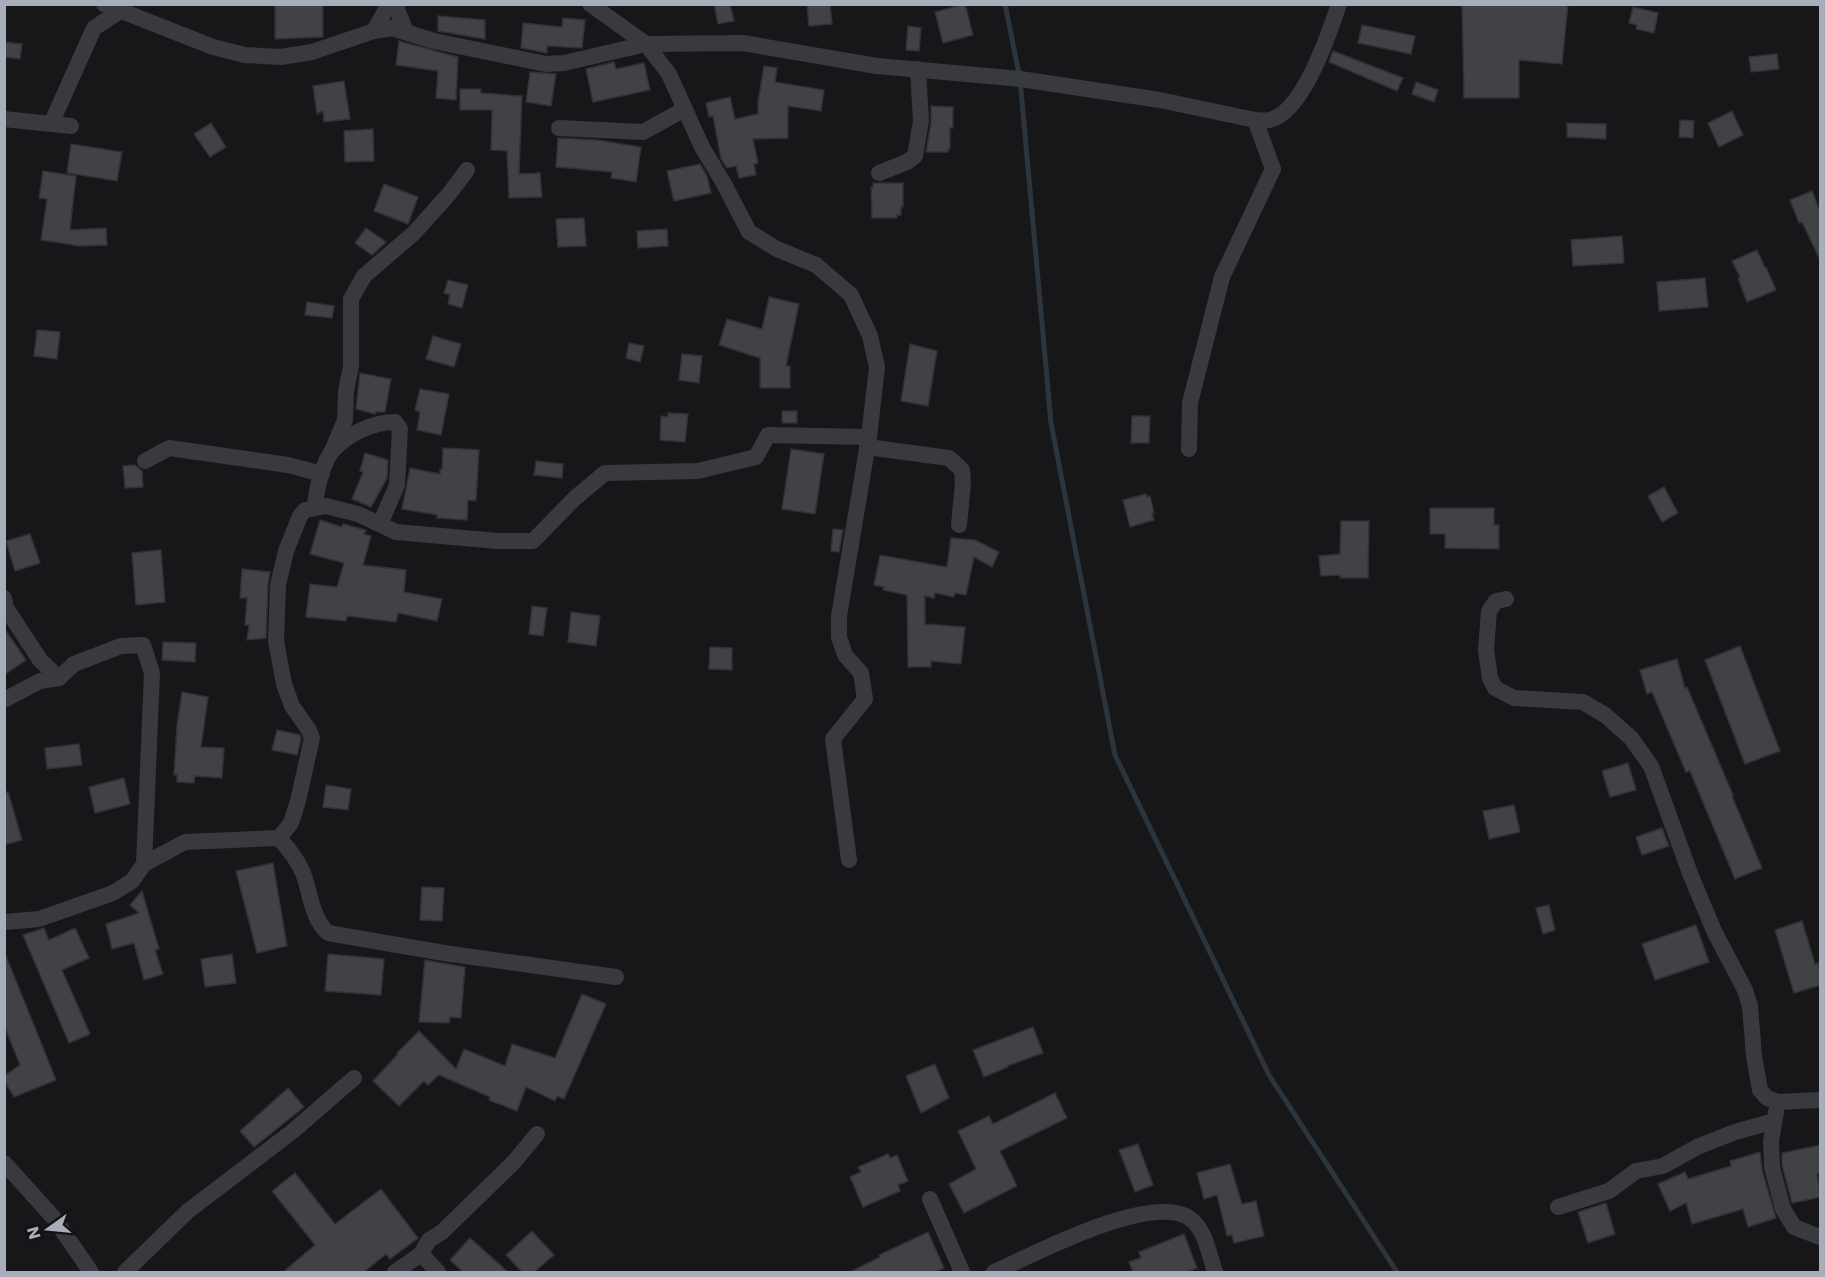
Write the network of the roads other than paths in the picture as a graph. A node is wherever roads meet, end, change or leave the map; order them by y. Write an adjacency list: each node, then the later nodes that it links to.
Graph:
1 (389, 4): 6 (street)
2 (395, 4): 7 (street)
3 (590, 4): 8 (street)
4 (1340, 4): 12 (street)
5 (112, 8): 6 (street); 13 (street)
6 (375, 31): 7 (street)
7 (406, 32): 8 (street)
8 (646, 44): 9 (street); 10 (street)
9 (918, 69): 12 (street); 17 (street)
10 (684, 109): 15 (street); 18 (street)
11 (4, 119): 13 (street)
12 (1255, 120): 19 (street)
13 (51, 124): 14 (street)
14 (71, 126)
15 (559, 128)
16 (467, 170): 20 (street)
17 (879, 173)
18 (868, 442): 24 (street); 25 (street); 31 (street)
19 (1189, 449)
20 (332, 451): 22 (street); 24 (street)
21 (145, 461): 22 (street)
22 (322, 474): 23 (street)
23 (315, 507): 24 (street); 30 (street)
24 (380, 524)
25 (959, 525)
26 (4, 598): 28 (street)
27 (1506, 599): 37 (street)
28 (59, 678): 29 (street); 32 (street)
29 (4, 700)
30 (279, 838): 32 (street); 34 (street)
31 (849, 860)
32 (144, 864): 33 (street)
33 (4, 922)
34 (616, 977)
35 (354, 1078): 46 (street)
36 (1821, 1100): 37 (street)
37 (1778, 1102): 38 (street)
38 (1774, 1121): 42 (street); 43 (street)
39 (537, 1134): 44 (street)
40 (4, 1163): 45 (street)
41 (930, 1199): 49 (street)
42 (1558, 1207)
43 (1821, 1237)
44 (421, 1254): 47 (street); 48 (street)
45 (91, 1272)
46 (125, 1272)
47 (394, 1272)
48 (438, 1272)
49 (962, 1272)
50 (994, 1272): 51 (street)
51 (1215, 1272)

